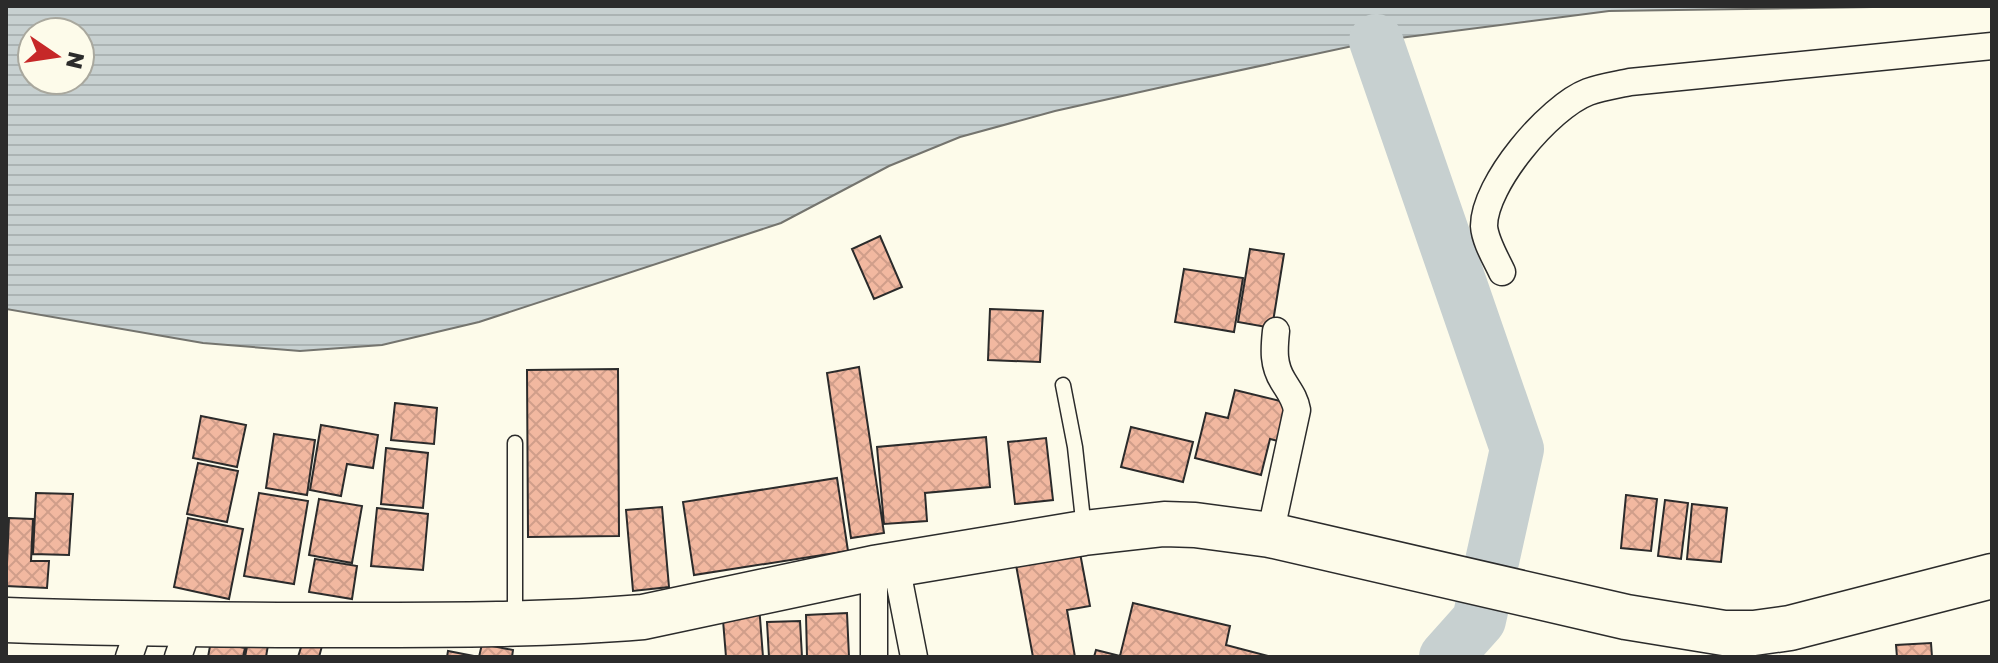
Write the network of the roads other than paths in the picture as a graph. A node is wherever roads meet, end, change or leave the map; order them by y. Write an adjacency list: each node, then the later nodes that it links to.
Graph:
1 (1992, 46): 2 (street)
2 (1502, 272)
3 (1276, 331): 7 (street)
4 (1063, 385): 6 (lane)
5 (515, 443): 11 (lane)
6 (1084, 533): 7 (highway); 8 (highway)
7 (1270, 535): 9 (highway)
8 (885, 567): 11 (highway); 14 (street); 15 (street)
9 (1992, 576)
10 (6, 620): 12 (highway)
11 (515, 625): 13 (highway)
12 (134, 641): 13 (highway)
13 (183, 641)
14 (874, 657)
15 (914, 657)

